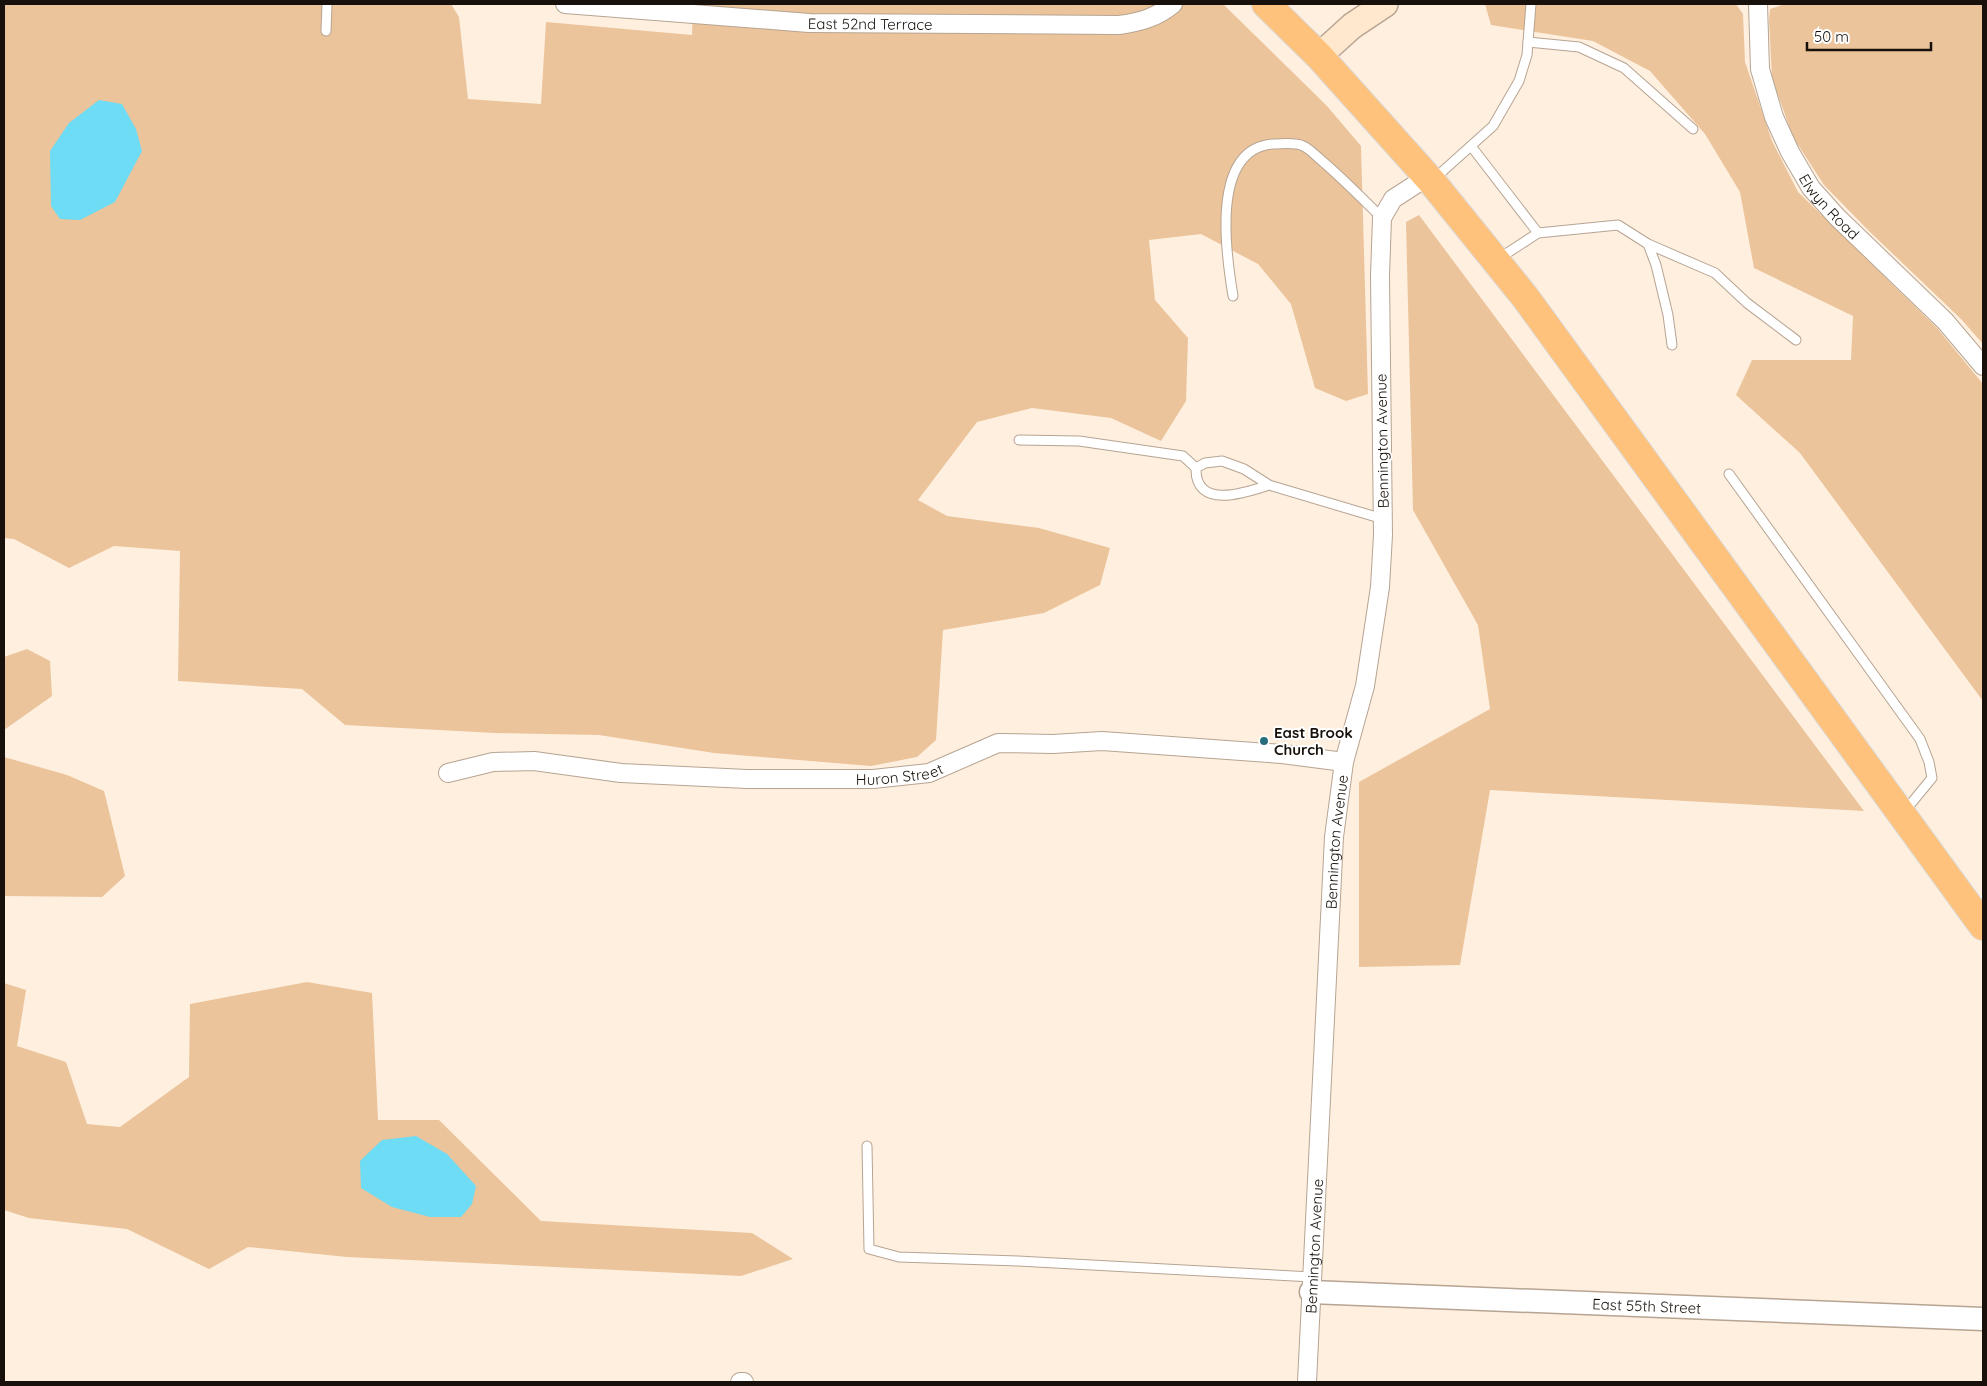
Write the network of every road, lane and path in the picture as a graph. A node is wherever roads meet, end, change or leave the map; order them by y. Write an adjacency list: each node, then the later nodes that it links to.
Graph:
1 (327, 4): 8 (lane)
2 (565, 4): 3 (street, East 52nd Terrace)
3 (1173, 4)
4 (1266, 4): 10 (highway)
5 (1385, 4): 10 (main road)
6 (1531, 4): 9 (lane)
7 (1758, 4): 21 (street, Elwyn Road)
8 (326, 31)
9 (1528, 42): 11 (lane); 12 (lane)
10 (1320, 56): 13 (highway)
11 (1693, 129)
12 (1471, 146): 13 (lane); 15 (lane)
13 (1430, 179): 14 (street); 17 (highway)
14 (1382, 218): 18 (lane); 26 (street, Bennington Avenue)
15 (1538, 233): 16 (lane); 17 (lane)
16 (1648, 244): 19 (lane); 20 (lane)
17 (1496, 260): 29 (highway)
18 (1233, 296)
19 (1796, 340)
20 (1672, 345)
21 (1983, 366)
22 (1019, 440): 23 (lane)
23 (1196, 468): 25 (lane); 25 (lane)
24 (1729, 474): 29 (lane)
25 (1269, 486): 26 (lane)
26 (1383, 519): 27 (street, Bennington Avenue)
27 (1344, 762): 28 (street, Huron Street); 32 (street, Bennington Avenue)
28 (448, 773)
29 (1902, 814): 30 (highway)
30 (1983, 926)
31 (867, 1146): 32 (lane)
32 (1312, 1285): 33 (street, East 55th Street); 34 (street, Bennington Avenue)
33 (1983, 1319)
34 (1307, 1382)

